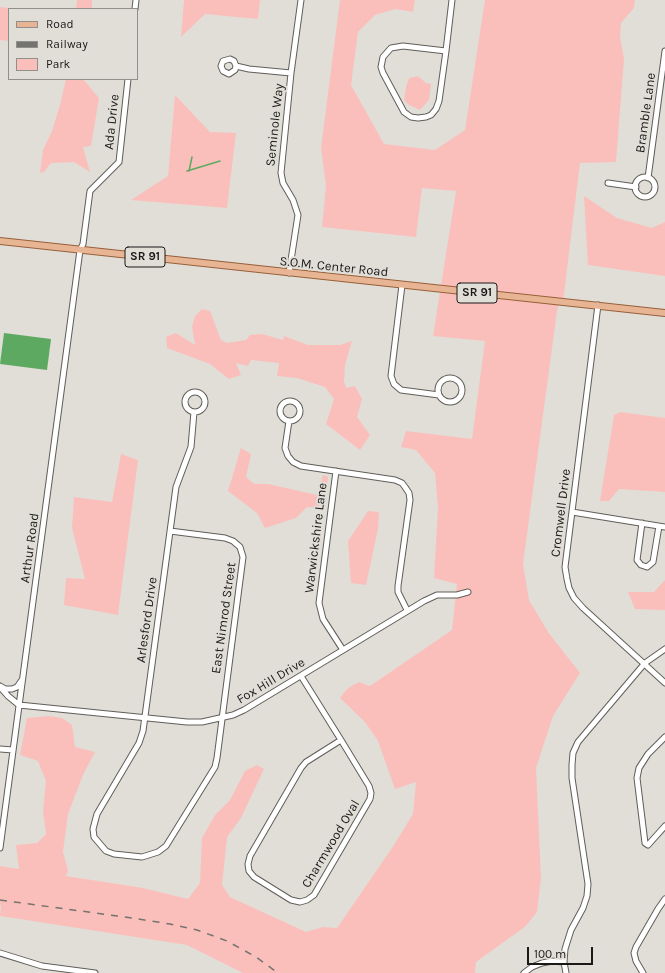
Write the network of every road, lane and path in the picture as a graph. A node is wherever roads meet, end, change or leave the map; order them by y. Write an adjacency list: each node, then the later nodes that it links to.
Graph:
1 (301, 0): 6 (street, Seminole Way)
2 (452, 0): 3 (street)
3 (446, 51): 3 (street)
4 (665, 51): 8 (street, Bramble Lane)
5 (236, 66): 6 (street)
6 (291, 73): 13 (street, Seminole Way)
7 (128, 80): 12 (street, Ada Drive)
8 (648, 178): 10 (street); 10 (street)
9 (608, 183): 10 (street)
10 (636, 187)
11 (0, 241): 12 (main road, S.O.M. Center Road / SR 91)
12 (80, 250): 13 (main road, S.O.M. Center Road / SR 91); 31 (street, Arthur Road)
13 (289, 273): 14 (main road, S.O.M. Center Road / SR 91)
14 (402, 285): 15 (main road, S.O.M. Center Road / SR 91); 17 (street)
15 (598, 305): 16 (main road, S.O.M. Center Road / SR 91); 21 (street, Cromwell Drive)
16 (665, 313)
17 (439, 395): 17 (street)
18 (194, 412): 25 (street, Arlesford Drive)
19 (289, 421): 20 (street)
20 (336, 471): 27 (street); 29 (street, Warwickshire Lane)
21 (572, 512): 22 (street); 30 (street, Cromwell Drive)
22 (642, 523): 23 (street); 23 (street)
23 (659, 526): 24 (street)
24 (665, 527)
25 (170, 532): 36 (street, Arlesford Drive); 37 (street, East Nimrod Street)
26 (468, 592): 27 (street, Fox Hill Drive)
27 (407, 610): 29 (street, Fox Hill Drive)
28 (665, 649): 30 (street)
29 (343, 650): 32 (street, Fox Hill Drive)
30 (645, 664): 33 (street, Cromwell Drive); 48 (street)
31 (24, 675): 34 (street); 35 (street, Arthur Road)
32 (301, 676): 37 (street, Fox Hill Drive); 39 (street, Charmwood Oval)
33 (665, 682)
34 (0, 686): 35 (street)
35 (19, 705): 36 (street, Fox Hill Drive); 41 (street, Arthur Road)
36 (145, 718): 37 (street, Fox Hill Drive); 42 (street, Arlesford Drive)
37 (222, 718): 42 (street, East Nimrod Street)
38 (665, 737): 43 (street)
39 (341, 740): 39 (street, Charmwood Oval)
40 (0, 749): 41 (street)
41 (13, 750): 44 (street, Arthur Road)
42 (94, 822)
43 (665, 826)
44 (1, 841): 45 (street, Arthur Road)
45 (0, 848)
46 (665, 899): 52 (street)
47 (0, 953): 49 (street)
48 (564, 962): 50 (street); 51 (street)
49 (95, 973)
50 (524, 973)
51 (566, 973)
52 (643, 973)

